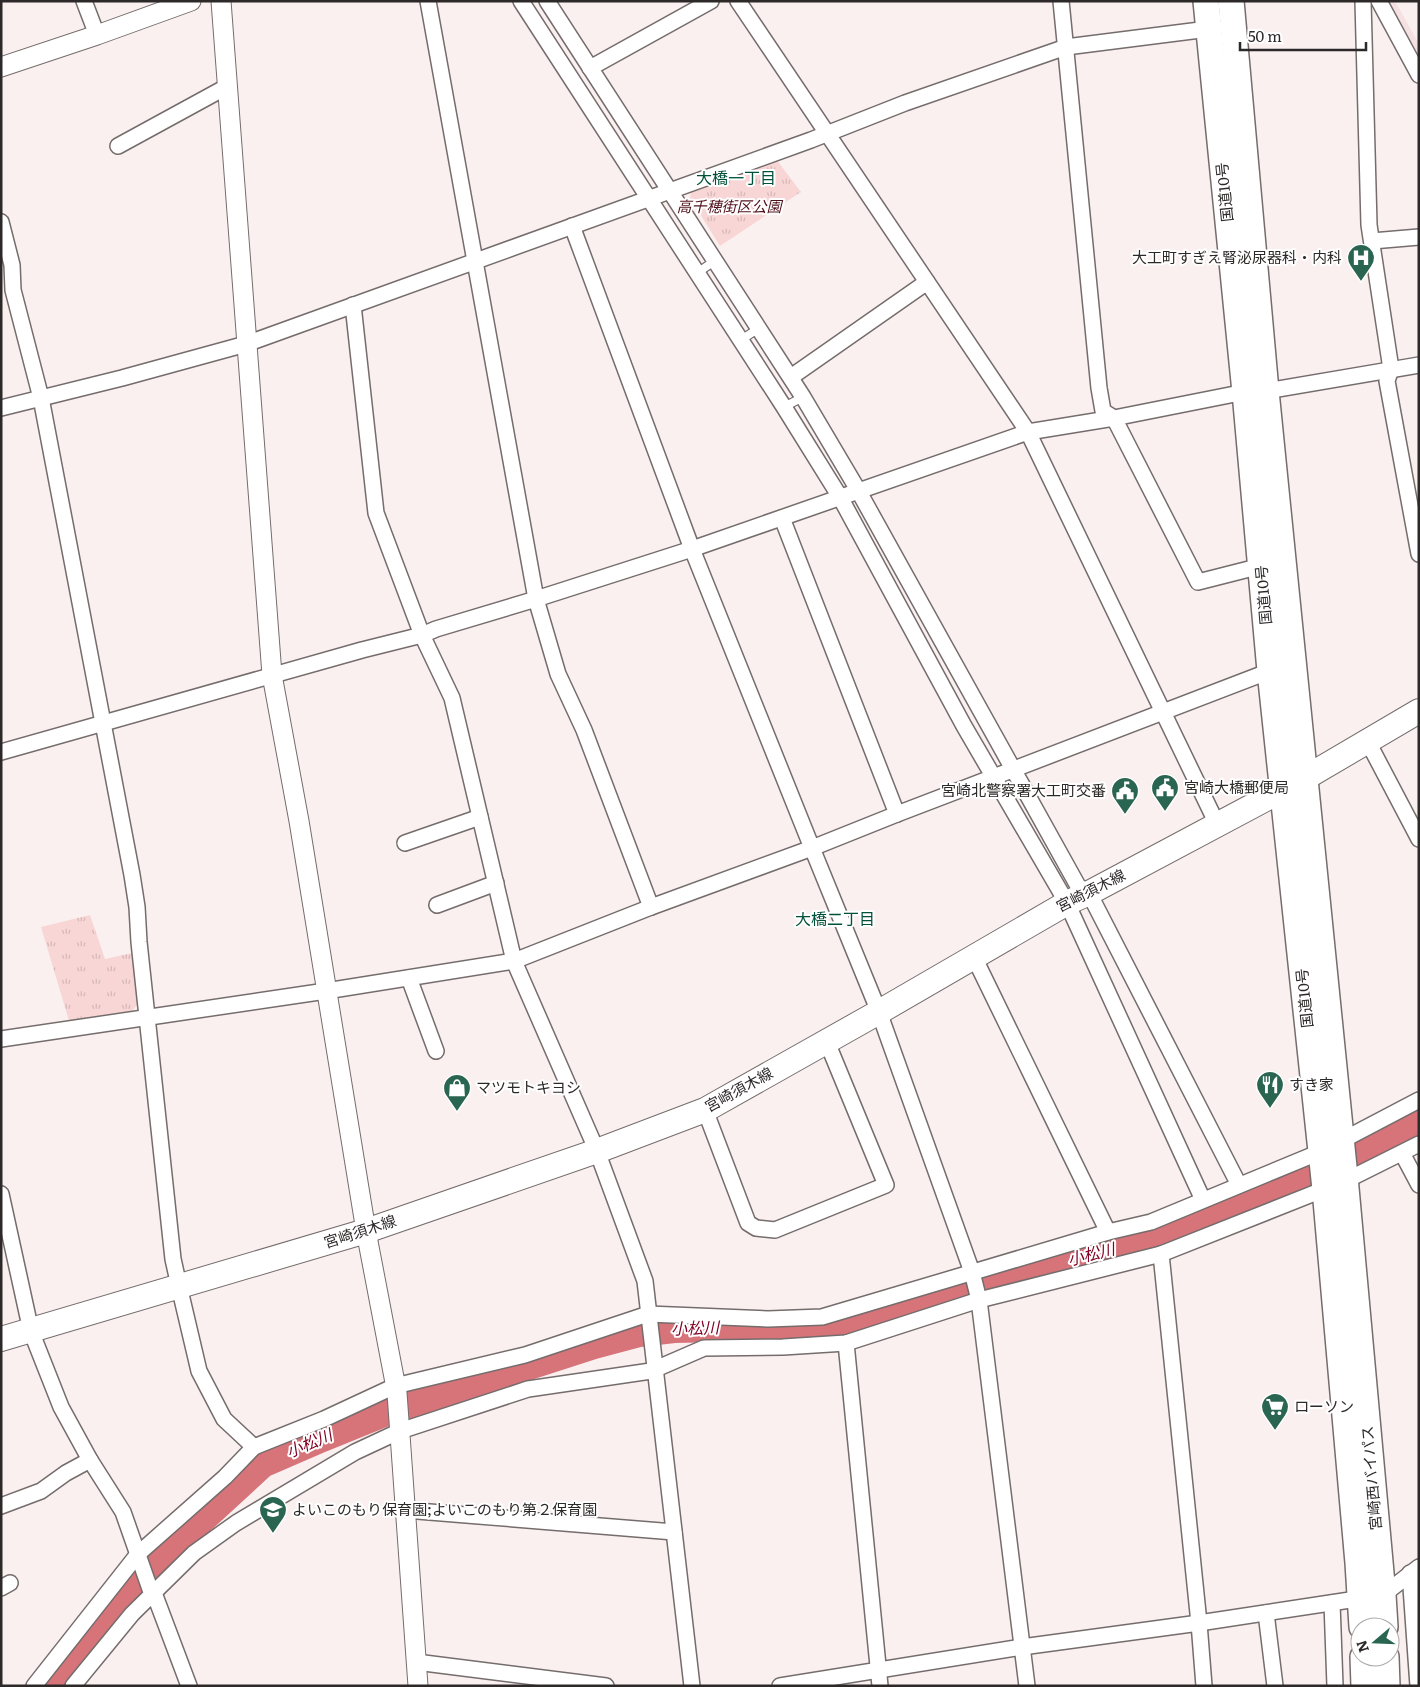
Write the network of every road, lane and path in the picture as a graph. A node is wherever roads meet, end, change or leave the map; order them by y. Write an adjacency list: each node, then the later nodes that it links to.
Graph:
1 (84, 1): 15 (street)
2 (191, 1): 15 (street)
3 (221, 1): 21 (street)
4 (428, 1): 32 (street)
5 (521, 1): 17 (street)
6 (547, 1): 17 (street)
7 (712, 1): 19 (street)
8 (738, 1): 23 (street)
9 (1061, 1): 16 (street)
10 (1206, 1): 14 (highway, 国道10号)
11 (1231, 1): 14 (highway, 国道10号)
12 (1363, 1): 30 (street)
13 (1379, 1): 20 (street)
14 (1221, 27): 16 (street); 42 (highway, 国道10号)
15 (97, 35): 18 (street)
16 (1066, 47): 23 (street); 47 (street)
17 (570, 57): 19 (street); 22 (street)
18 (1, 66)
19 (590, 68): 22 (street)
20 (1419, 74)
21 (228, 86): 24 (street); 38 (street)
22 (611, 121): 25 (street); 26 (street)
23 (826, 133): 25 (street); 34 (street)
24 (118, 146)
25 (670, 190): 26 (street); 31 (street)
26 (649, 198): 28 (street); 33 (street)
27 (1, 222): 44 (street)
28 (572, 226): 32 (street); 52 (street)
29 (1419, 237): 30 (street)
30 (1372, 241): 40 (street)
31 (716, 260): 33 (lane); 36 (street)
32 (476, 261): 35 (street); 55 (street)
33 (698, 273): 37 (street)
34 (926, 282): 41 (street); 48 (street)
35 (353, 305): 38 (street); 56 (street)
36 (759, 328): 37 (lane); 41 (street)
37 (741, 340): 45 (street)
38 (246, 344): 44 (street); 58 (street)
39 (1419, 365): 40 (street)
40 (1391, 369): 42 (street); 53 (street)
41 (791, 377): 43 (street)
42 (1256, 392): 47 (street); 54 (highway, 国道10号); 66 (highway, 国道10号)
43 (803, 397): 45 (lane); 49 (street)
44 (41, 398): 46 (street); 61 (street)
45 (784, 407): 50 (street)
46 (1, 408)
47 (1114, 418): 48 (street); 54 (street)
48 (1028, 432): 49 (street); 59 (street)
49 (858, 490): 50 (street); 64 (street)
50 (840, 497): 51 (street); 65 (street)
51 (782, 518): 52 (street); 68 (street)
52 (692, 549): 55 (street); 73 (street)
53 (1419, 554)
54 (1261, 566): 57 (highway, 国道10号)
55 (536, 600): 56 (street); 78 (street)
56 (422, 636): 58 (street); 69 (street)
57 (1270, 671): 59 (street); 67 (highway, 国道10号)
58 (272, 675): 61 (street); 82 (street)
59 (1163, 711): 64 (street); 70 (street)
60 (1419, 711): 62 (main road, 宮崎須木線)
61 (102, 724): 63 (street); 84 (street)
62 (1368, 742): 66 (main road, 宮崎須木線); 71 (street)
63 (1, 752)
64 (1014, 769): 65 (street); 75 (street)
65 (994, 777): 68 (street); 76 (street)
66 (1305, 778): 67 (main road, 宮崎須木線); 91 (highway, 国道10号)
67 (1283, 789): 70 (main road, 宮崎須木線); 91 (highway, 国道10号)
68 (897, 814): 73 (street)
69 (480, 817): 72 (street); 74 (street)
70 (1217, 824): 75 (main road, 宮崎須木線)
71 (1419, 840)
72 (405, 843)
73 (812, 848): 78 (street); 83 (street)
74 (496, 883): 77 (street); 80 (street)
75 (1089, 893): 76 (main road, 宮崎須木線); 95 (street)
76 (1067, 903): 79 (main road, 宮崎須木線); 98 (street)
77 (437, 905)
78 (652, 907): 80 (street)
79 (974, 957): 83 (main road, 宮崎須木線); 100 (street)
80 (514, 961): 81 (street); 92 (street)
81 (409, 978): 82 (street); 87 (street)
82 (326, 991): 84 (street); 99 (street)
83 (880, 1012): 86 (main road, 宮崎須木線); 102 (street)
84 (148, 1018): 85 (street); 103 (street)
85 (1, 1039)
86 (826, 1042): 89 (main road, 宮崎須木線); 89 (street)
87 (436, 1051)
88 (1419, 1100): 91 (street)
89 (705, 1110): 92 (main road, 宮崎須木線)
90 (1419, 1144): 93 (street)
91 (1331, 1149): 94 (highway, 国道10号); 95 (street)
92 (597, 1151): 99 (main road, 宮崎須木線); 105 (street)
93 (1402, 1153): 94 (street); 96 (street)
94 (1335, 1183): 101 (street); 120 (highway, 宮崎西バイパス)
95 (1239, 1185): 98 (street)
96 (1419, 1185)
97 (1, 1194): 106 (street)
98 (1203, 1200): 100 (street)
99 (366, 1231): 103 (main road, 宮崎須木線); 110 (street)
100 (1108, 1232): 102 (street)
101 (1160, 1254): 104 (street); 125 (street)
102 (972, 1272): 104 (street); 105 (street)
103 (180, 1286): 106 (main road, 宮崎須木線); 112 (street)
104 (979, 1300): 108 (street); 126 (street)
105 (648, 1314): 109 (street); 110 (street)
106 (31, 1331): 107 (main road, 宮崎須木線); 113 (street)
107 (1, 1339)
108 (846, 1343): 109 (street); 130 (street)
109 (654, 1370): 111 (street); 116 (street)
110 (396, 1389): 111 (street); 112 (street)
111 (399, 1426): 115 (street); 119 (street)
112 (254, 1447): 117 (street)
113 (90, 1460): 114 (street); 117 (street)
114 (3, 1501)
115 (405, 1510): 116 (street); 127 (street)
116 (674, 1532): 137 (street)
117 (138, 1554): 119 (street); 132 (street)
118 (1415, 1570): 120 (street); 145 (street)
119 (152, 1591): 133 (street); 134 (street)
120 (1372, 1597): 121 (street); 123 (highway, 宮崎西バイパス); 124 (highway, 宮崎西バイパス)
121 (1332, 1603): 122 (street); 142 (street)
122 (1266, 1613): 125 (street); 141 (street)
123 (1365, 1617)
124 (1380, 1617)
125 (1199, 1623): 126 (street); 140 (street)
126 (1022, 1647): 130 (street); 139 (street)
127 (416, 1662): 131 (street); 135 (street)
128 (1363, 1667): 143 (highway)
129 (1386, 1667): 144 (highway)
130 (880, 1678): 138 (street)
131 (551, 1682): 136 (street)
132 (34, 1686)
133 (74, 1686)
134 (189, 1686)
135 (418, 1686)
136 (606, 1686)
137 (692, 1686)
138 (780, 1686)
139 (1027, 1686)
140 (1204, 1686)
141 (1275, 1686)
142 (1335, 1686)
143 (1364, 1686)
144 (1387, 1686)
145 (1418, 1686)

